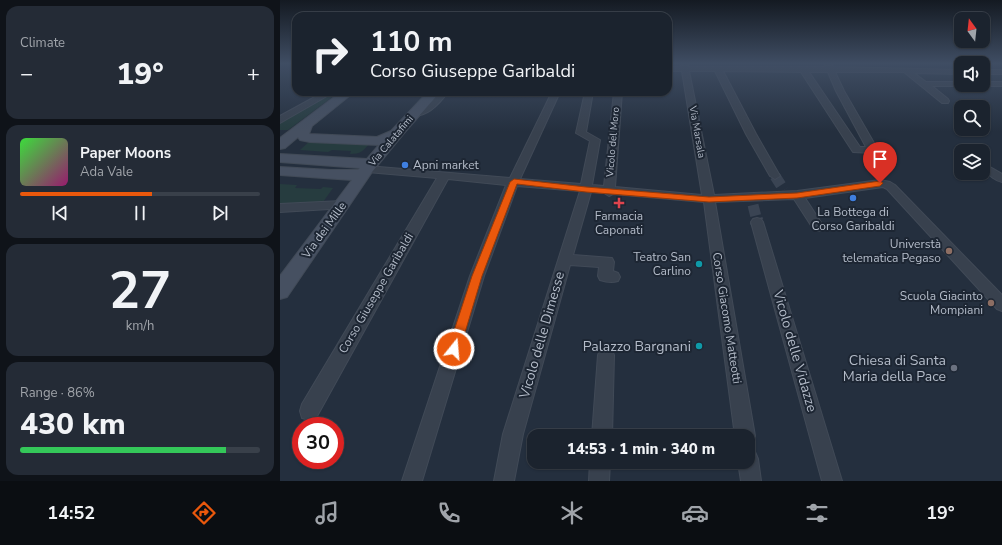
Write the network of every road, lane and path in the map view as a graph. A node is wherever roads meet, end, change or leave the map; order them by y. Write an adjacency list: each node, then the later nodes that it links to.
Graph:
1 (689, 86): 30 (street, Via Marsala)
2 (726, 86): 24 (street)
3 (815, 86): 4 (street)
4 (838, 86)
5 (927, 86): 13 (street)
6 (323, 96): 15 (street)
7 (343, 96): 16 (main road)
8 (430, 96): 14 (main road, Via Calatafimi)
9 (440, 96): 14 (street, Via Calatafimi)
10 (554, 96): 26 (street)
11 (588, 96): 27 (street, Vicolo delle Dimesse)
12 (618, 96): 28 (street, Vicolo del Moro)
13 (945, 101)
14 (414, 113): 17 (main road, Via Calatafimi)
15 (280, 120)
16 (306, 125): 17 (main road); 18 (main road)
17 (396, 134): 20 (main road, Via Calatafimi)
18 (280, 145)
19 (280, 158): 20 (main road)
20 (367, 169): 22 (main road); 23 (street); 31 (main road, Via dei Mille)
21 (990, 170): 25 (street)
22 (280, 171)
23 (444, 176): 26 (street); 40 (street, Corso Giuseppe Garibaldi)
24 (775, 176)
25 (1002, 179)
26 (514, 182): 27 (street); 45 (street)
27 (586, 190): 28 (street); 35 (street, Vicolo delle Dimesse)
28 (609, 192): 30 (street)
29 (789, 194): 30 (street); 34 (street); 38 (street)
30 (709, 199): 42 (street, Corso Giacomo Matteotti)
31 (342, 205): 32 (street); 37 (main road, Via dei Mille)
32 (280, 208)
33 (757, 222): 49 (street, Vicolo delle Vidazze)
34 (818, 227)
35 (564, 260): 36 (street); 46 (street, Vicolo delle Dimesse)
36 (613, 276)
37 (280, 291)
38 (1002, 305)
39 (606, 354): 41 (street)
40 (309, 411)
41 (602, 429)
42 (743, 429)
43 (600, 469): 47 (street)
44 (749, 469): 48 (street)
45 (412, 481)
46 (504, 481)
47 (599, 481)
48 (751, 481)
49 (832, 481)

